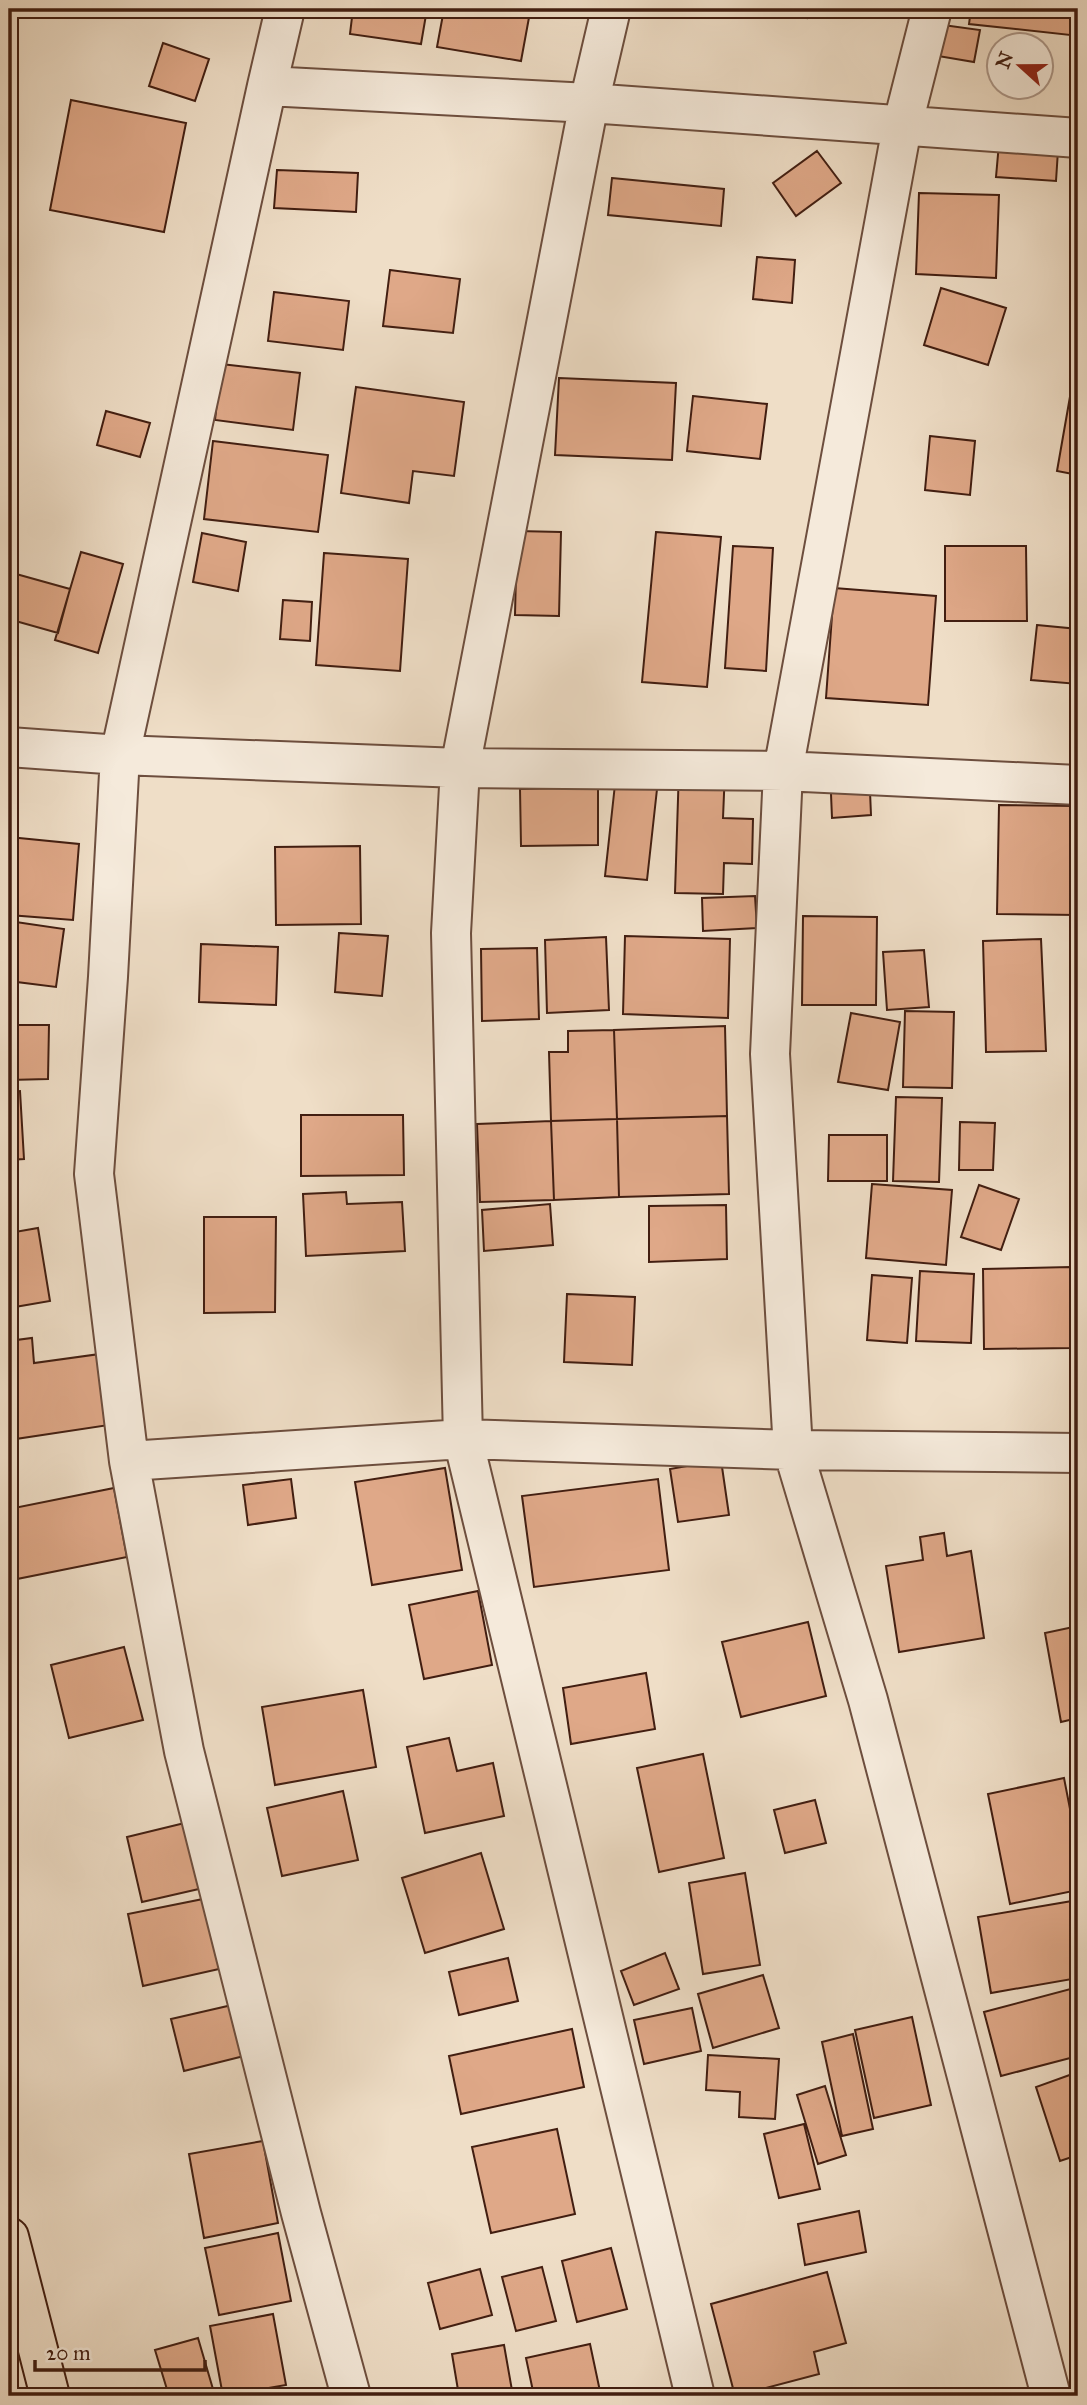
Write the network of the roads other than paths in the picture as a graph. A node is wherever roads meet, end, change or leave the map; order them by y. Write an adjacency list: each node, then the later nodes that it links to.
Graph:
1 (285, 9): 4 (street)
2 (611, 9): 5 (street)
3 (932, 9): 6 (street)
4 (267, 86): 5 (street); 9 (street)
5 (589, 103): 6 (street); 10 (street)
6 (901, 127): 7 (street); 11 (street)
7 (1078, 138)
8 (9, 747): 9 (street)
9 (120, 755): 10 (street); 16 (street)
10 (460, 768): 11 (street); 13 (street)
11 (783, 771): 12 (street); 14 (street)
12 (1078, 785)
13 (463, 1439): 14 (street); 16 (street); 20 (street)
14 (793, 1450): 15 (street); 21 (street)
15 (1078, 1453)
16 (129, 1461): 19 (street)
17 (9, 2237): 18 (main road)
18 (50, 2396)
19 (351, 2396)
20 (695, 2396)
21 (1051, 2396)

